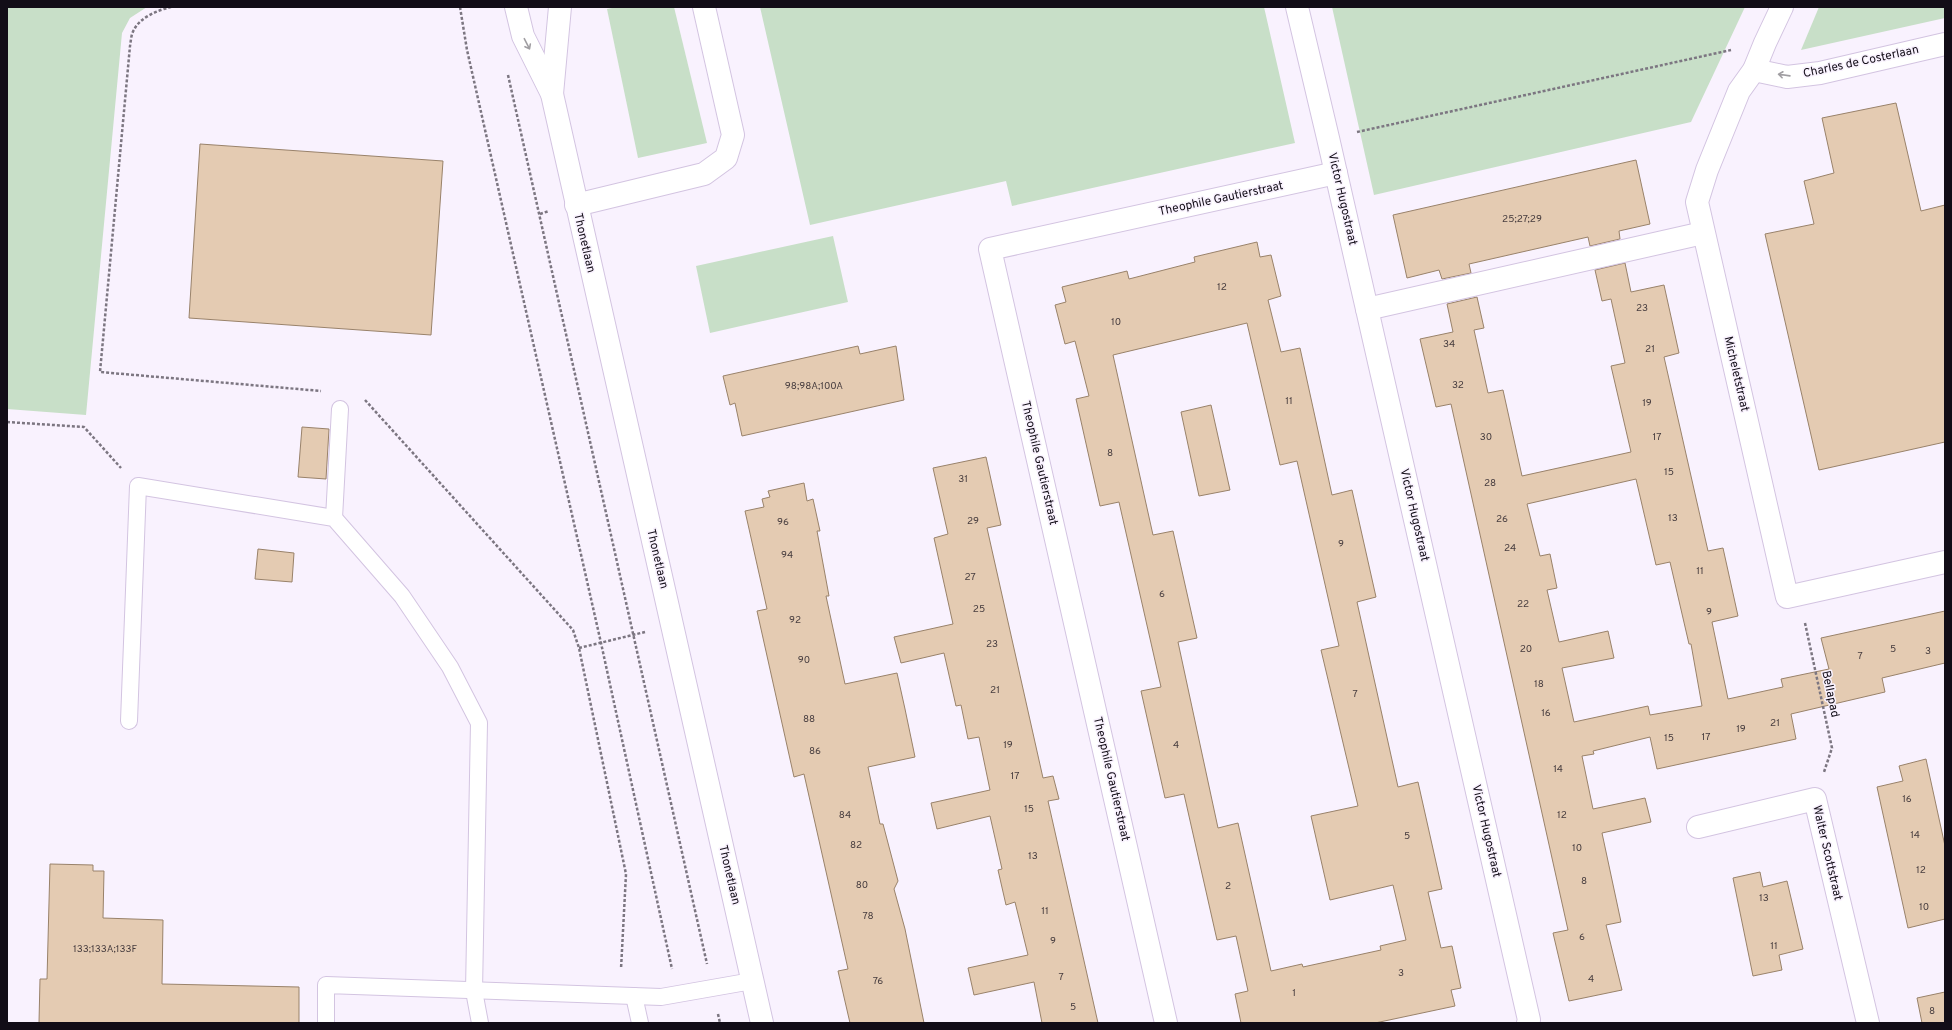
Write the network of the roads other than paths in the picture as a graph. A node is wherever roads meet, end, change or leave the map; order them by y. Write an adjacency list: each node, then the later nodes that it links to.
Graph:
1 (516, 7): 8 (street, Thonetlaan, one-way to 8)
2 (560, 7): 8 (street, Thonetlaan)
3 (704, 7): 10 (street)
4 (1297, 7): 9 (street, Victor Hugostraat)
5 (1782, 7): 7 (street, Micheletstraat)
6 (1945, 44): 7 (street, Charles de Costerlaan, one-way to 7)
7 (1754, 70): 11 (street, Micheletstraat)
8 (552, 94): 10 (street, Thonetlaan)
9 (1336, 173): 12 (street, Victor Hugostraat); 25 (street, Theophile Gautierstraat)
10 (576, 205): 18 (street, Thonetlaan)
11 (1703, 233): 12 (street); 15 (street, Micheletstraat)
12 (1367, 309): 26 (street, Victor Hugostraat)
13 (340, 409): 14 (lane)
14 (334, 518): 16 (lane); 19 (lane)
15 (1945, 562)
16 (129, 721)
17 (1698, 827): 27 (street, Walter Scottstraat)
18 (752, 981): 20 (lane); 24 (street, Thonetlaan)
19 (474, 990): 20 (lane); 21 (lane); 22 (lane)
20 (627, 996): 23 (lane)
21 (326, 1023)
22 (480, 1023)
23 (640, 1023)
24 (762, 1023)
25 (1166, 1023)
26 (1528, 1023)
27 (1868, 1023)

